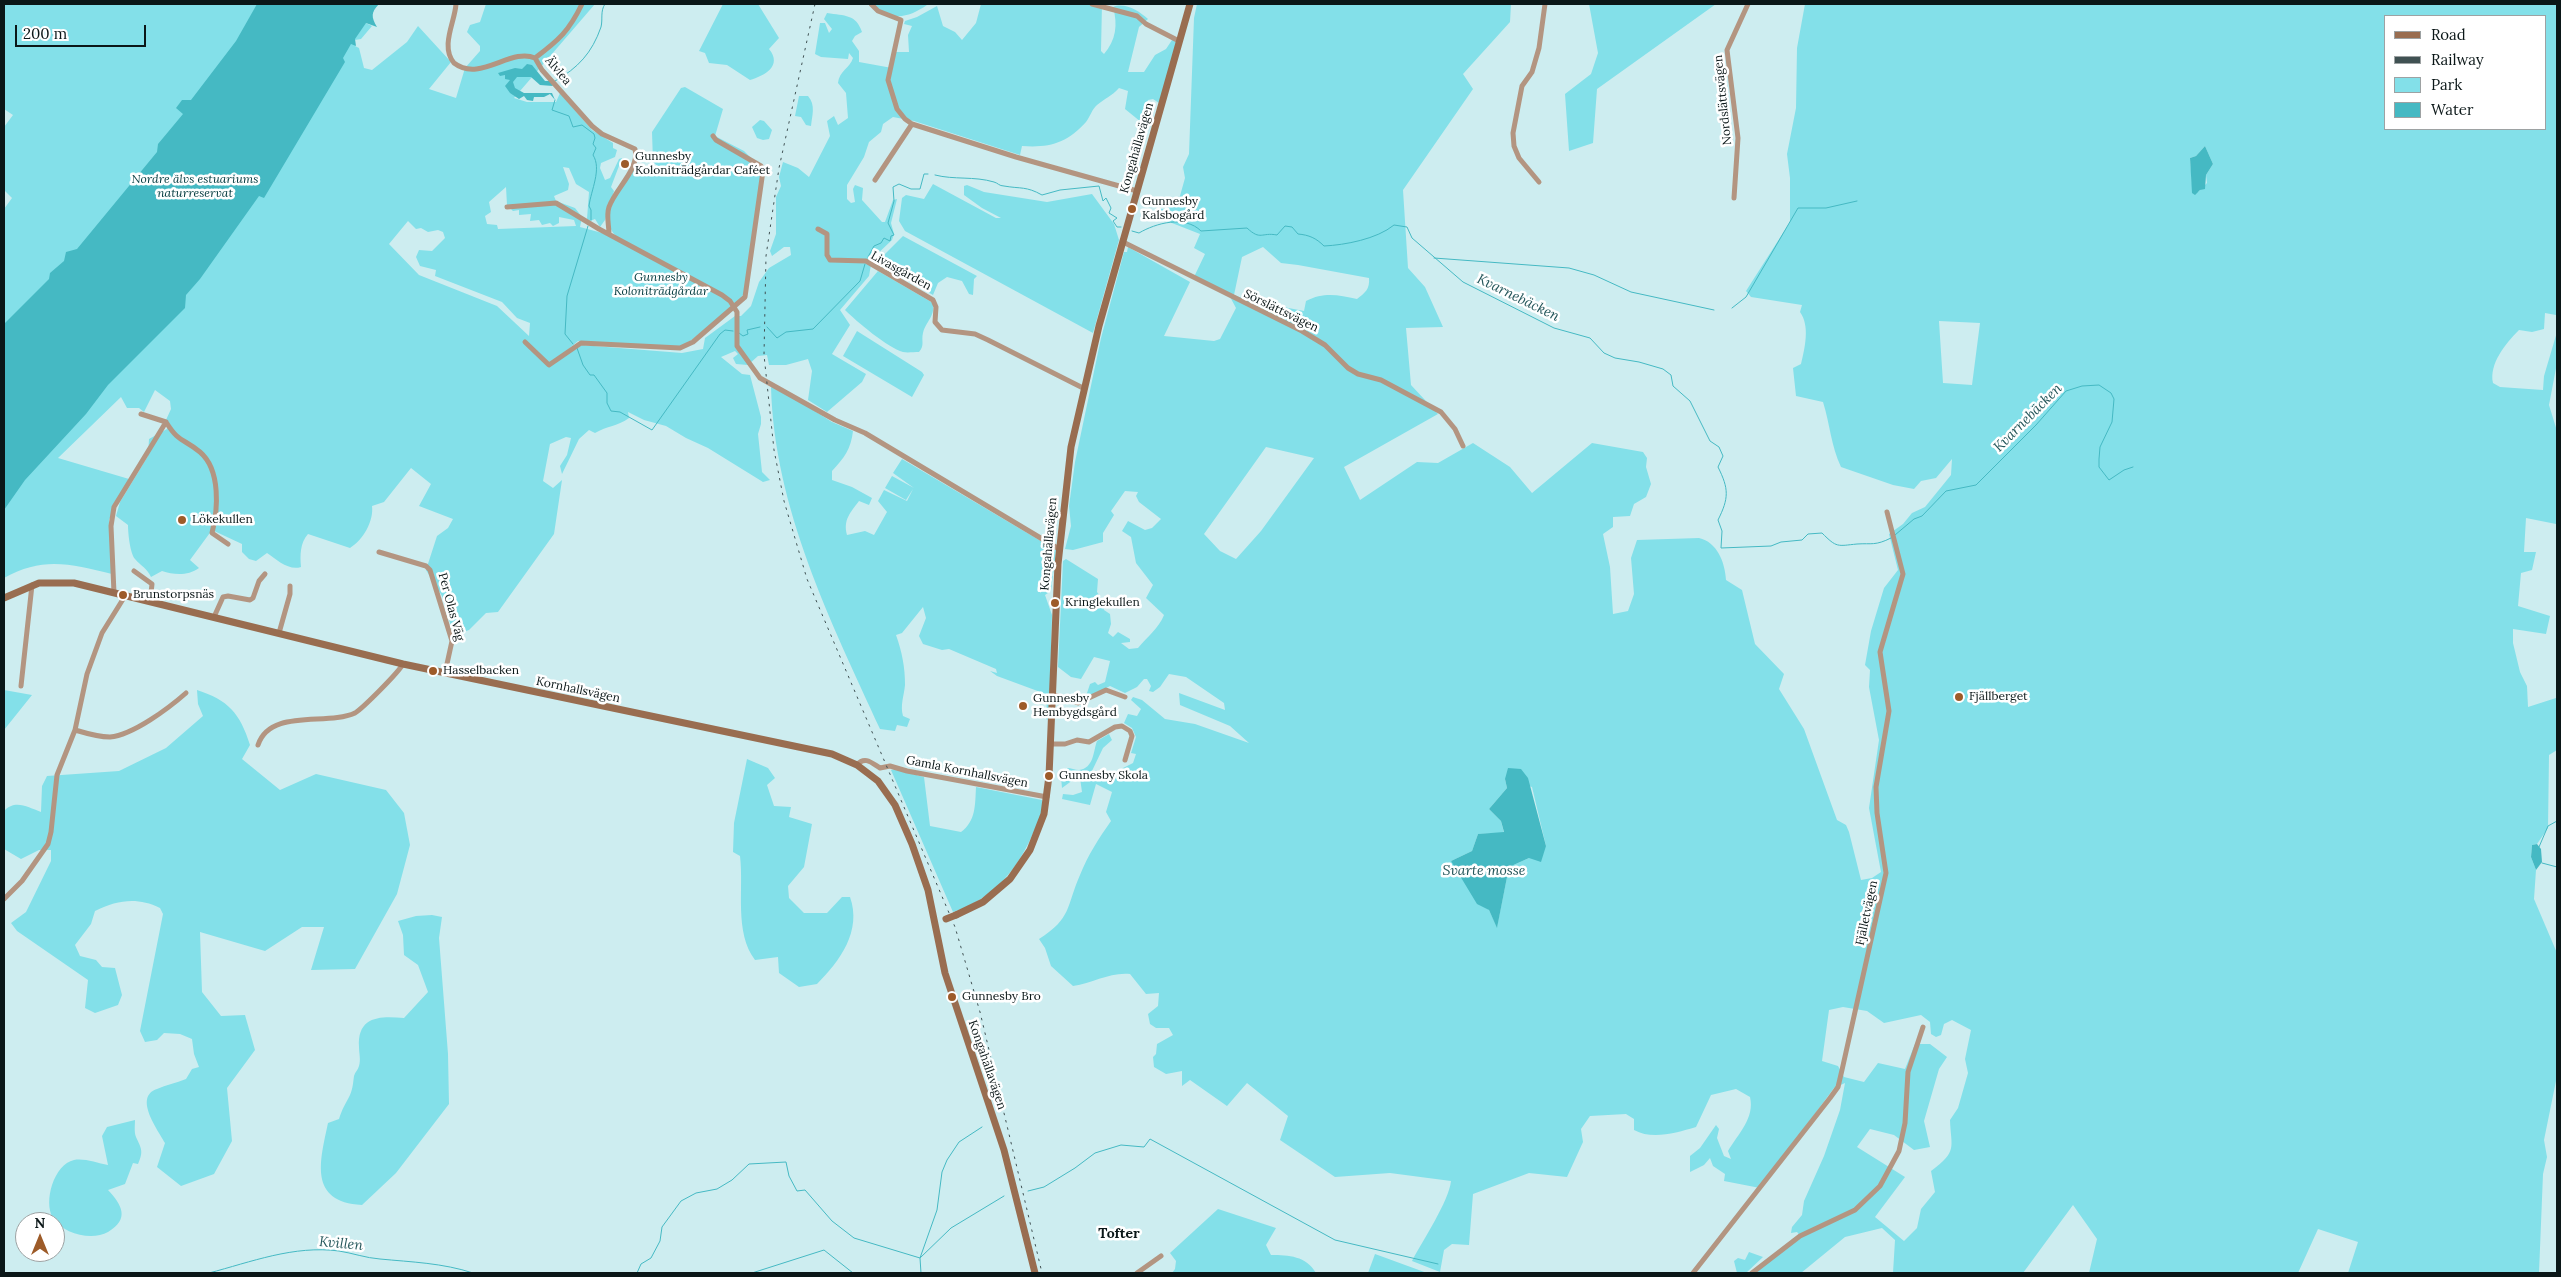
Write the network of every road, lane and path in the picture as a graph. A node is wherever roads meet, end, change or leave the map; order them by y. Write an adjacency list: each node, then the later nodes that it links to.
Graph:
1 (456, 4): 9 (street, Älvlea)
2 (582, 4): 9 (street)
3 (871, 4): 10 (street)
4 (1095, 4): 8 (street)
5 (1190, 4): 8 (main road, Kongahällavägen)
6 (1545, 4): 13 (street)
7 (1748, 4): 15 (street, Nordslättsvägen)
8 (1179, 41): 14 (main road, Kongahällavägen)
9 (535, 58): 18 (street, Älvlea)
10 (912, 124): 12 (street); 14 (street)
11 (713, 136): 20 (street)
12 (875, 180)
13 (1539, 182)
14 (1137, 191): 19 (main road, Kongahällavägen)
15 (1734, 198)
16 (507, 207): 18 (street)
17 (818, 229): 22 (street, Livasgården)
18 (609, 234): 20 (street)
19 (1123, 242): 22 (main road, Kongahällavägen); 25 (street, Sörslättsvägen)
20 (735, 307): 21 (street); 28 (street)
21 (525, 342)
22 (1083, 388): 28 (main road, Kongahällavägen)
23 (141, 414): 24 (street)
24 (166, 422): 27 (street); 34 (street)
25 (1463, 446)
26 (1887, 512): 58 (street, Fjälletvägen)
27 (228, 544)
28 (1059, 549): 44 (main road, Kongahällavägen)
29 (379, 552): 41 (street, Per Olas Väg)
30 (134, 571): 37 (street)
31 (265, 574): 38 (street)
32 (32, 585): 34 (main road, Kornhallsvägen); 36 (main road, Kornhallsvägen); 42 (street)
33 (290, 586): 39 (street)
34 (114, 593): 35 (main road, Kornhallsvägen)
35 (125, 596): 37 (main road, Kornhallsvägen); 46 (street)
36 (4, 598)
37 (150, 602): 38 (main road, Kornhallsvägen)
38 (214, 618): 39 (main road, Kornhallsvägen)
39 (279, 634): 40 (main road, Kornhallsvägen)
40 (404, 664): 41 (main road, Kornhallsvägen); 48 (street)
41 (445, 673): 50 (main road, Kornhallsvägen)
42 (21, 686)
43 (186, 693): 46 (street)
44 (1052, 694): 45 (street); 47 (main road, Kongahällavägen)
45 (1125, 697)
46 (76, 730): 52 (street)
47 (1051, 744): 49 (street); 51 (main road, Kongahällavägen)
48 (258, 745)
49 (1125, 760)
50 (858, 765): 51 (street, Gamla Kornhallsvägen); 53 (main road, Kornhallsvägen)
51 (1047, 797): 53 (main road, Kongahällavägen, bridge)
52 (4, 899)
53 (934, 922): 56 (main road, Kongahällavägen)
54 (1923, 1027): 59 (street)
55 (1161, 1256): 57 (street)
56 (1035, 1273)
57 (1137, 1273)
58 (1693, 1273)
59 (1752, 1273)

